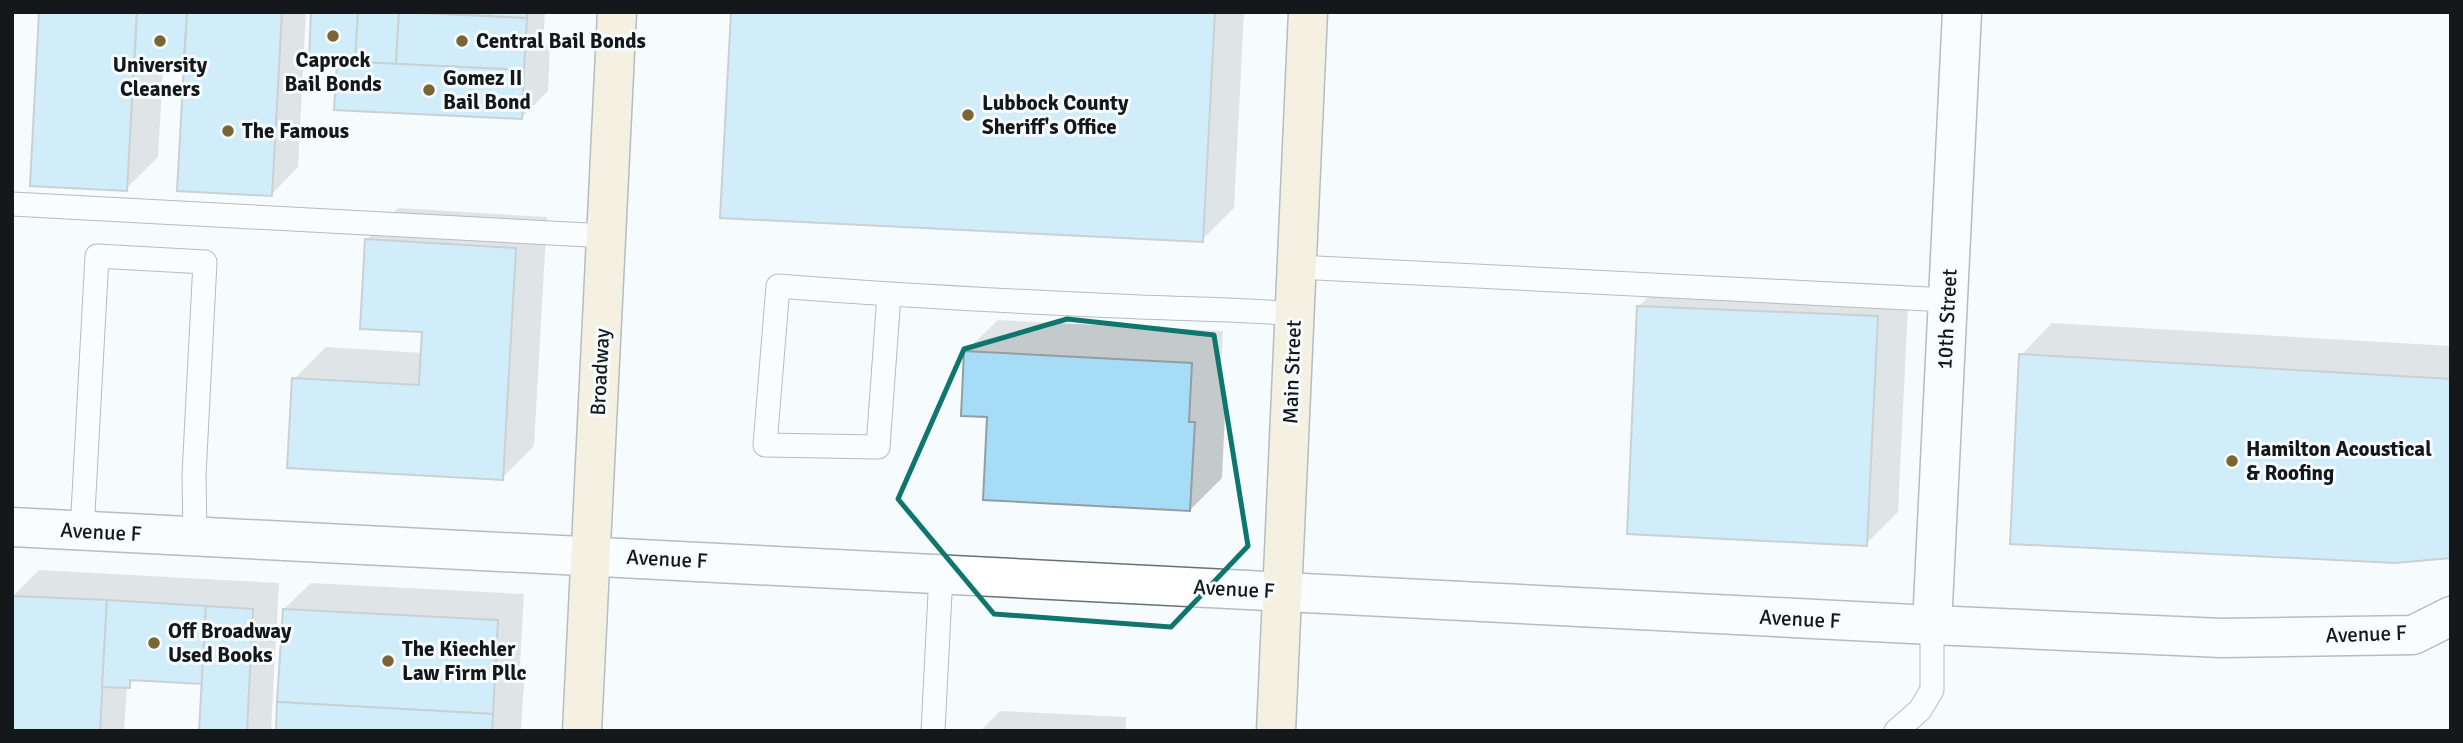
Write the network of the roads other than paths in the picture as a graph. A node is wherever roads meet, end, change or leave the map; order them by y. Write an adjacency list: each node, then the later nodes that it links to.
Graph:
1 (617, 12): 5 (street, Broadway)
2 (1308, 12): 6 (street, Main Street)
3 (1962, 12): 8 (street, 10th Street)
4 (12, 204): 5 (lane)
5 (607, 236): 13 (street, Broadway)
6 (1297, 267): 8 (lane); 9 (street, Main Street)
7 (889, 295): 7 (lane); 9 (lane)
8 (1948, 300): 17 (street, 10th Street)
9 (1295, 314): 15 (street, Main Street)
10 (12, 527): 11 (street, Avenue F)
11 (82, 531): 12 (street, Avenue F); 12 (lane)
12 (195, 536): 13 (street, Avenue F)
13 (591, 555): 14 (street, Avenue F); 18 (street, Broadway)
14 (941, 573): 15 (street, Avenue F); 19 (lane)
15 (1283, 592): 17 (street, Avenue F); 20 (street, Main Street)
16 (2451, 616): 17 (street, Avenue F)
17 (1932, 625): 21 (lane)
18 (582, 731)
19 (933, 731)
20 (1276, 731)
21 (1896, 731)

